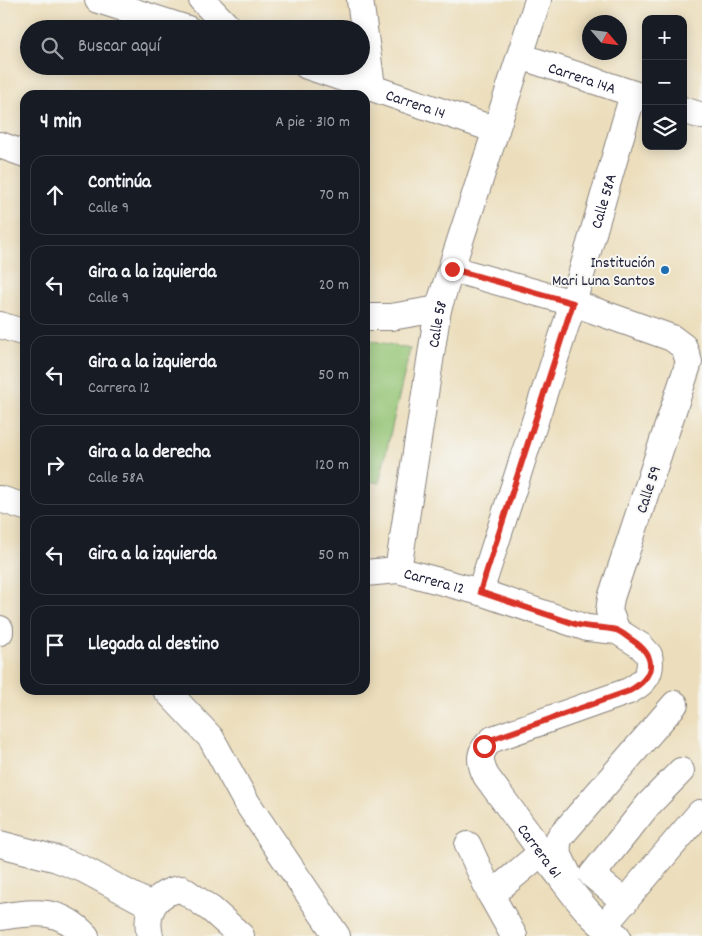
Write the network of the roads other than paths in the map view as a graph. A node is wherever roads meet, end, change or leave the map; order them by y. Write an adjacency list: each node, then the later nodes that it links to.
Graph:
1 (98, 0): 5 (street)
2 (202, 0): 6 (street)
3 (360, 0): 7 (street)
4 (538, 0): 8 (street, Calle 58)
5 (160, 20)
6 (221, 20)
7 (363, 20)
8 (520, 56): 12 (street, Carrera 14A); 15 (street, Calle 58)
9 (370, 72): 11 (street)
10 (337, 75): 11 (street, Carrera 14)
11 (372, 86): 15 (street, Carrera 14)
12 (640, 96): 19 (street, Calle 58A)
13 (687, 111): 14 (street)
14 (702, 116)
15 (496, 130): 18 (street, Calle 58)
16 (0, 145): 17 (street)
17 (20, 152)
18 (452, 269): 19 (street); 20 (street, Calle 58)
19 (573, 303): 28 (street, Calle 58A); 29 (street, Calle 59)
20 (438, 309): 21 (street); 26 (street, Calle 58)
21 (370, 317)
22 (0, 326): 23 (street)
23 (20, 332)
24 (0, 499): 25 (street)
25 (20, 505)
26 (398, 570): 27 (street, Carrera 12); 28 (street, Carrera 12)
27 (370, 573)
28 (480, 592): 29 (street, Carrera 12)
29 (617, 631): 36 (street, Carrera 61)
30 (171, 695): 46 (street)
31 (675, 704): 40 (street)
32 (681, 770): 38 (street)
33 (700, 813): 38 (street)
34 (0, 844): 39 (street)
35 (468, 845): 37 (street)
36 (542, 852): 37 (street); 40 (street, Carrera 61)
37 (490, 895): 47 (street)
38 (625, 902): 42 (street)
39 (152, 906): 44 (street); 45 (street)
40 (583, 907): 42 (street, Carrera 61)
41 (0, 917): 43 (street)
42 (610, 932)
43 (86, 936)
44 (150, 936)
45 (241, 936)
46 (337, 936)
47 (514, 936)

